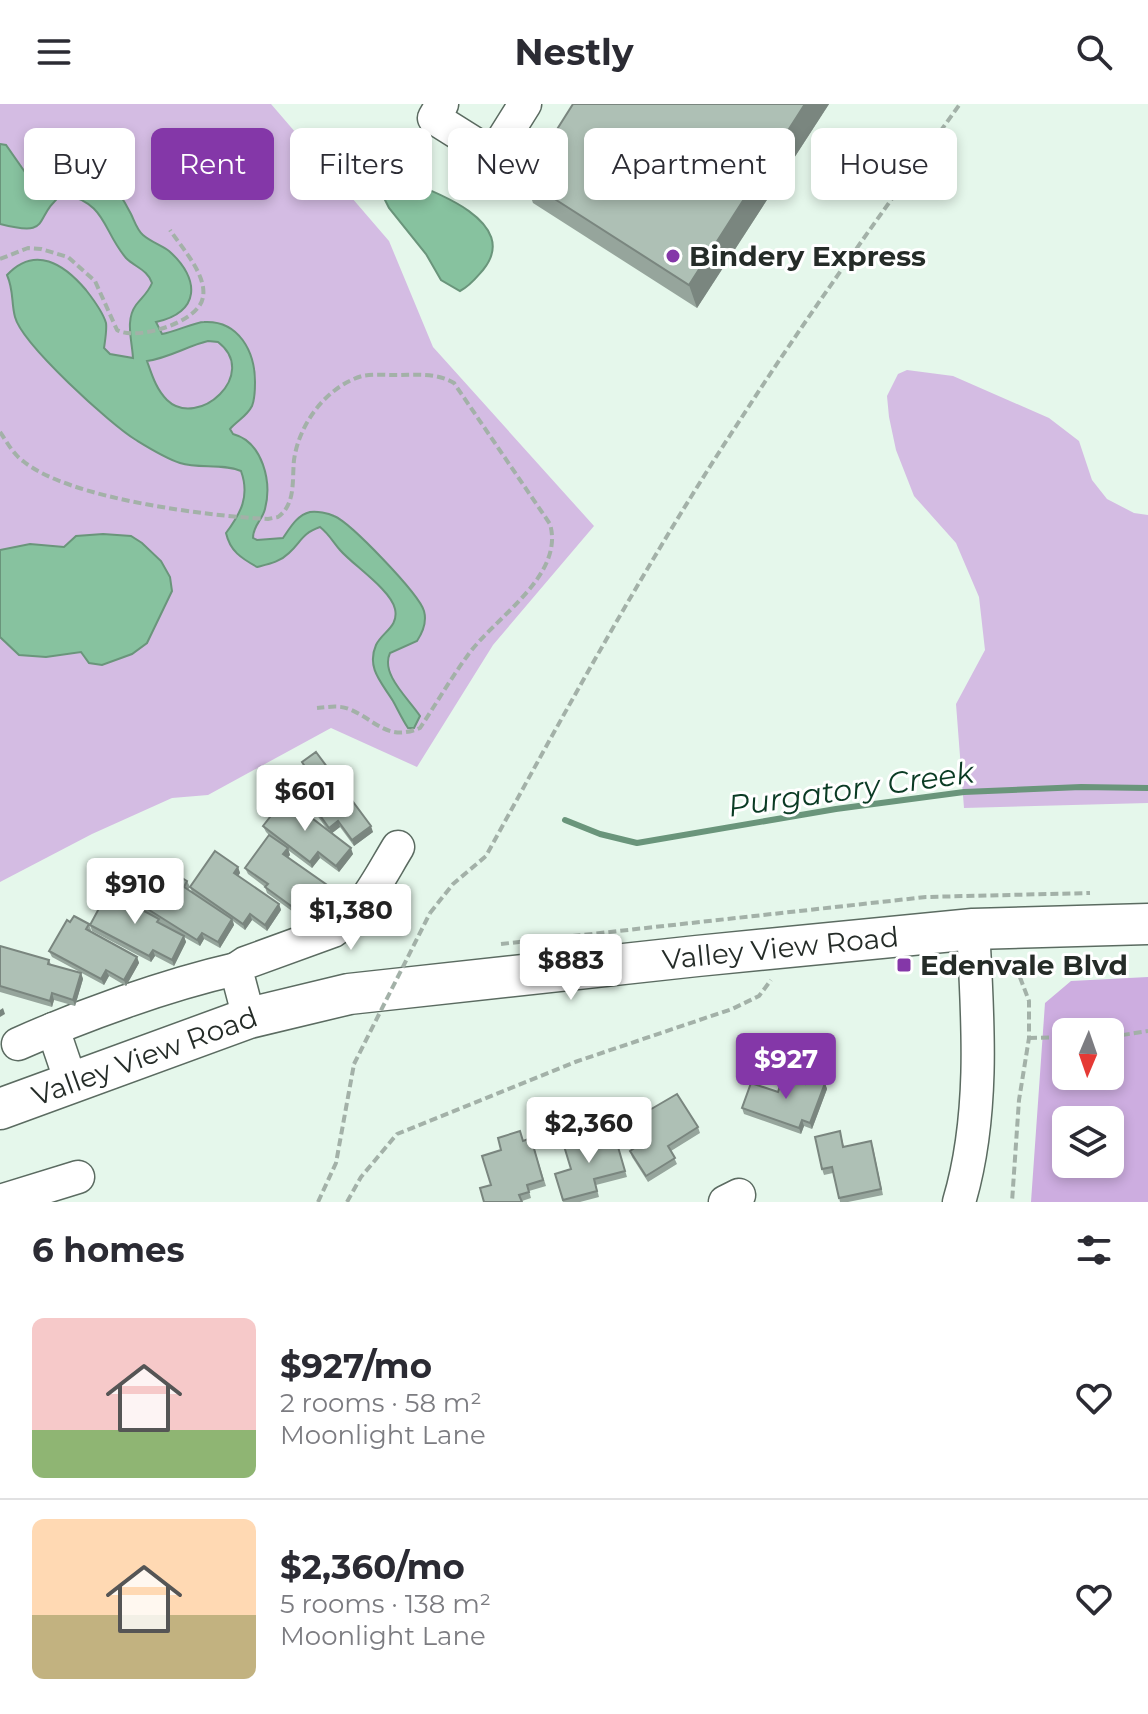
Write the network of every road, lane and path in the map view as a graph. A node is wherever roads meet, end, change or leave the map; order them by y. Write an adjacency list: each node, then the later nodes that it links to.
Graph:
1 (442, 104): 2 (street)
2 (525, 104)
3 (960, 104): 25 (path, bridge)
4 (170, 230): 5 (path)
5 (0, 259)
6 (0, 432): 7 (path)
7 (317, 708)
8 (398, 847): 12 (street)
9 (1148, 924): 10 (main road, Valley View Road)
10 (973, 929): 14 (main road, Valley View Road); 27 (street)
11 (1009, 962): 19 (path)
12 (236, 969): 14 (street); 15 (street)
13 (771, 980): 26 (path)
14 (249, 1018): 21 (main road, Valley View Road)
15 (53, 1029): 20 (street); 21 (street)
16 (1148, 1031): 17 (path)
17 (1124, 1035)
18 (1052, 1037): 19 (path)
19 (1029, 1038): 28 (path)
20 (18, 1044)
21 (71, 1082): 22 (main road, Valley View Road)
22 (0, 1109)
23 (78, 1177): 24 (street)
24 (0, 1201)
25 (318, 1202)
26 (347, 1202)
27 (959, 1202)
28 (1012, 1202)

